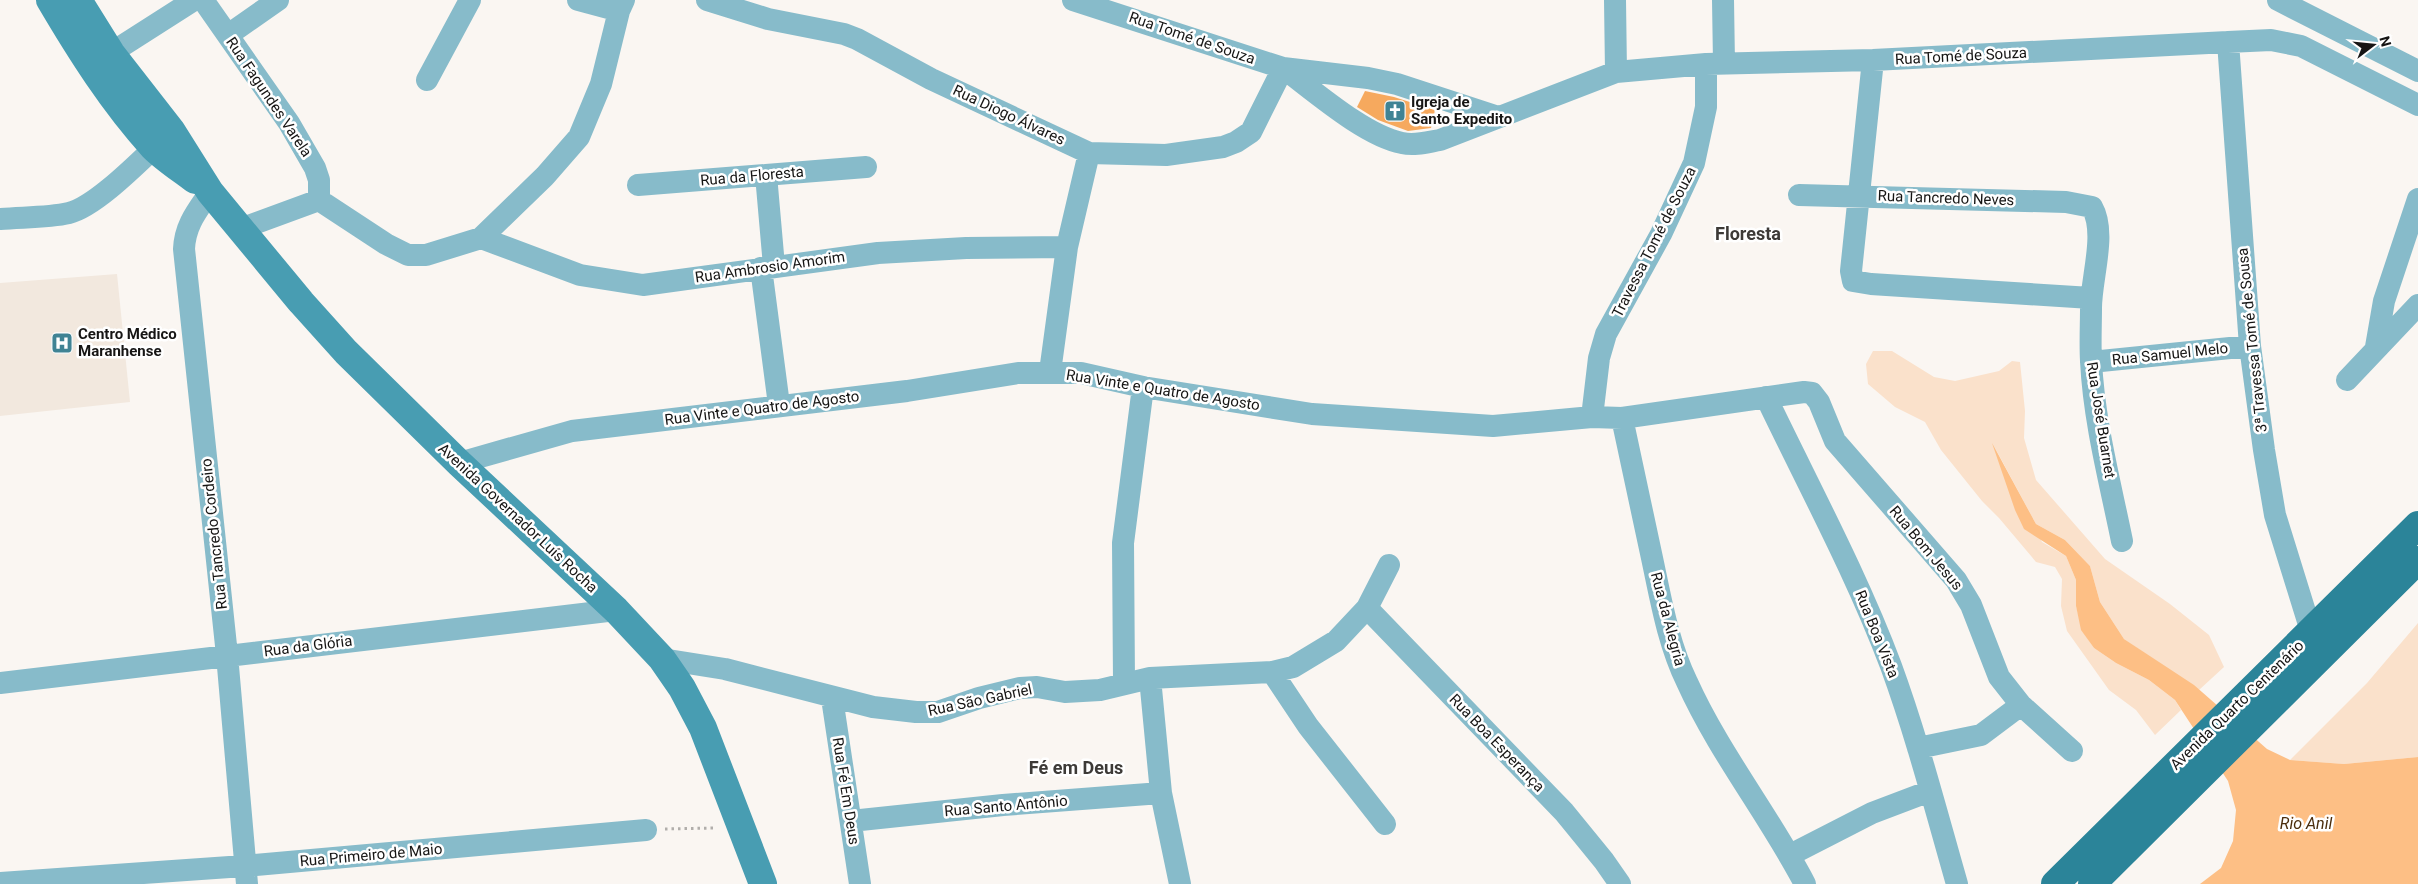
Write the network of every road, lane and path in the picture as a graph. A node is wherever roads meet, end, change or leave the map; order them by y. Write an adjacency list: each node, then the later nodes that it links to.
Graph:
1 (50, 0): 25 (main road, Avenida Governador Luís Rocha)
2 (78, 0): 16 (main road, Avenida Governador Luís Rocha)
3 (194, 0): 16 (street)
4 (203, 0): 14 (street, Rua Fagundes Varela)
5 (278, 0): 14 (street)
6 (470, 0): 22 (street)
7 (578, 0): 13 (street)
8 (707, 0): 26 (street, Rua Diogo Álvares)
9 (1073, 0): 19 (street, Rua Tomé de Souza)
10 (1615, 0): 21 (street)
11 (1723, 0): 18 (street, Travessa Tomé de Souza)
12 (2278, 0): 20 (street)
13 (622, 6): 38 (street)
14 (228, 35): 34 (street, Rua Fagundes Varela)
15 (2228, 42): 17 (street, Rua Tomé de Souza); 23 (street, Rua Tomé de Souza); 43 (street, 3ª Travessa Tomé de Sousa)
16 (111, 53): 30 (main road, Avenida Governador Luís Rocha)
17 (1873, 60): 18 (street, Rua Tomé de Souza); 32 (street)
18 (1715, 64): 21 (street, Rua Tomé de Souza); 52 (street, Travessa Tomé de Souza)
19 (1282, 68): 24 (street, Rua Tomé de Souza); 24 (street, Rua Tomé de Souza); 26 (street, Rua Diogo Álvares)
20 (2418, 71)
21 (1616, 72): 24 (street, Rua Tomé de Souza)
22 (427, 80)
23 (2418, 105)
24 (1498, 117)
25 (154, 148): 30 (main road, Avenida Governador Luís Rocha); 36 (street)
26 (1089, 153): 39 (street)
27 (866, 167): 28 (street, Rua da Floresta)
28 (766, 175): 29 (street, Rua da Floresta); 40 (street)
29 (638, 185)
30 (210, 192): 37 (main road, Avenida Governador Luís Rocha); 62 (street, Rua Tancredo Cordeiro)
31 (1799, 195): 32 (street, Rua Tancredo Neves)
32 (1859, 196): 35 (street, Rua Tancredo Neves); 41 (street)
33 (2418, 199): 44 (street)
34 (319, 200): 37 (street); 38 (street)
35 (2092, 207): 41 (street, Rua José Buarnet)
36 (0, 219)
37 (240, 229): 54 (main road, Avenida Governador Luís Rocha)
38 (481, 238): 40 (street, Rua Ambrosio Amorim)
39 (1067, 247): 40 (street, Rua Ambrosio Amorim); 46 (street)
40 (767, 267): 51 (street)
41 (2091, 298): 45 (street, Rua José Buarnet)
42 (2418, 305): 44 (street)
43 (2250, 346): 45 (street, Rua Samuel Melo); 61 (street, 3ª Travessa Tomé de Sousa)
44 (2376, 347): 47 (street)
45 (2091, 362): 56 (street, Rua José Buarnet)
46 (1050, 372): 48 (street, Rua Vinte e Quatro de Agosto); 51 (street, Rua Vinte e Quatro de Agosto)
47 (2347, 380)
48 (1143, 386): 52 (street, Rua Vinte e Quatro de Agosto); 67 (street)
49 (1812, 393): 50 (street, Rua Vinte e Quatro de Agosto); 70 (street, Rua Bom Jesus)
50 (1766, 397): 53 (street, Rua Vinte e Quatro de Agosto); 71 (street, Rua Boa Vista)
51 (779, 405): 54 (street, Rua Vinte e Quatro de Agosto)
52 (1592, 417): 53 (street, Rua Vinte e Quatro de Agosto)
53 (1622, 418): 79 (street, Rua da Alegria)
54 (459, 463): 60 (main road, Avenida Governador Luís Rocha)
55 (2418, 524): 61 (main road, Avenida Quarto Centenário)
56 (2122, 541)
57 (2418, 560): 68 (main road, Avenida Quarto Centenário)
58 (1388, 565): 59 (street, Rua São Gabriel)
59 (1368, 608): 64 (street, Rua São Gabriel); 85 (street, Rua Boa Esperança)
60 (616, 610): 62 (street, Rua da Glória); 63 (main road, Avenida Governador Luís Rocha)
61 (2311, 632): 68 (main road, Avenida Quarto Centenário)
62 (227, 655): 66 (street, Rua da Glória); 80 (street, Rua Tancredo Cordeiro)
63 (662, 659): 69 (street, Rua São Gabriel); 77 (main road, Avenida Governador Luís Rocha)
64 (1272, 672): 65 (street, Rua São Gabriel); 76 (street)
65 (1150, 678): 67 (street, Rua São Gabriel); 74 (street)
66 (0, 682)
67 (1124, 683): 69 (street, Rua São Gabriel)
68 (2266, 693): 88 (main road, Avenida Quarto Centenário); 89 (main road, Avenida Quarto Centenário)
69 (832, 698): 75 (street, Rua Fé Em Deus)
70 (2021, 705): 71 (street); 72 (street, Rua Bom Jesus)
71 (1918, 748): 73 (street, Rua Boa Vista)
72 (2072, 751)
73 (1930, 791): 79 (street); 87 (street, Rua Boa Vista)
74 (1161, 793): 75 (street, Rua Santo Antônio); 84 (street)
75 (851, 821): 83 (street, Rua Fé Em Deus)
76 (1385, 824)
77 (742, 827): 78 (path); 82 (main road, Avenida Governador Luís Rocha)
78 (646, 830): 80 (street, Rua Primeiro de Maio)
79 (1790, 855): 86 (street, Rua da Alegria)
80 (246, 875): 81 (street, Rua Primeiro de Maio)
81 (0, 882)
82 (763, 884)
83 (860, 884)
84 (1180, 884)
85 (1620, 884)
86 (1805, 884)
87 (1956, 884)
88 (2055, 884)
89 (2092, 884)

